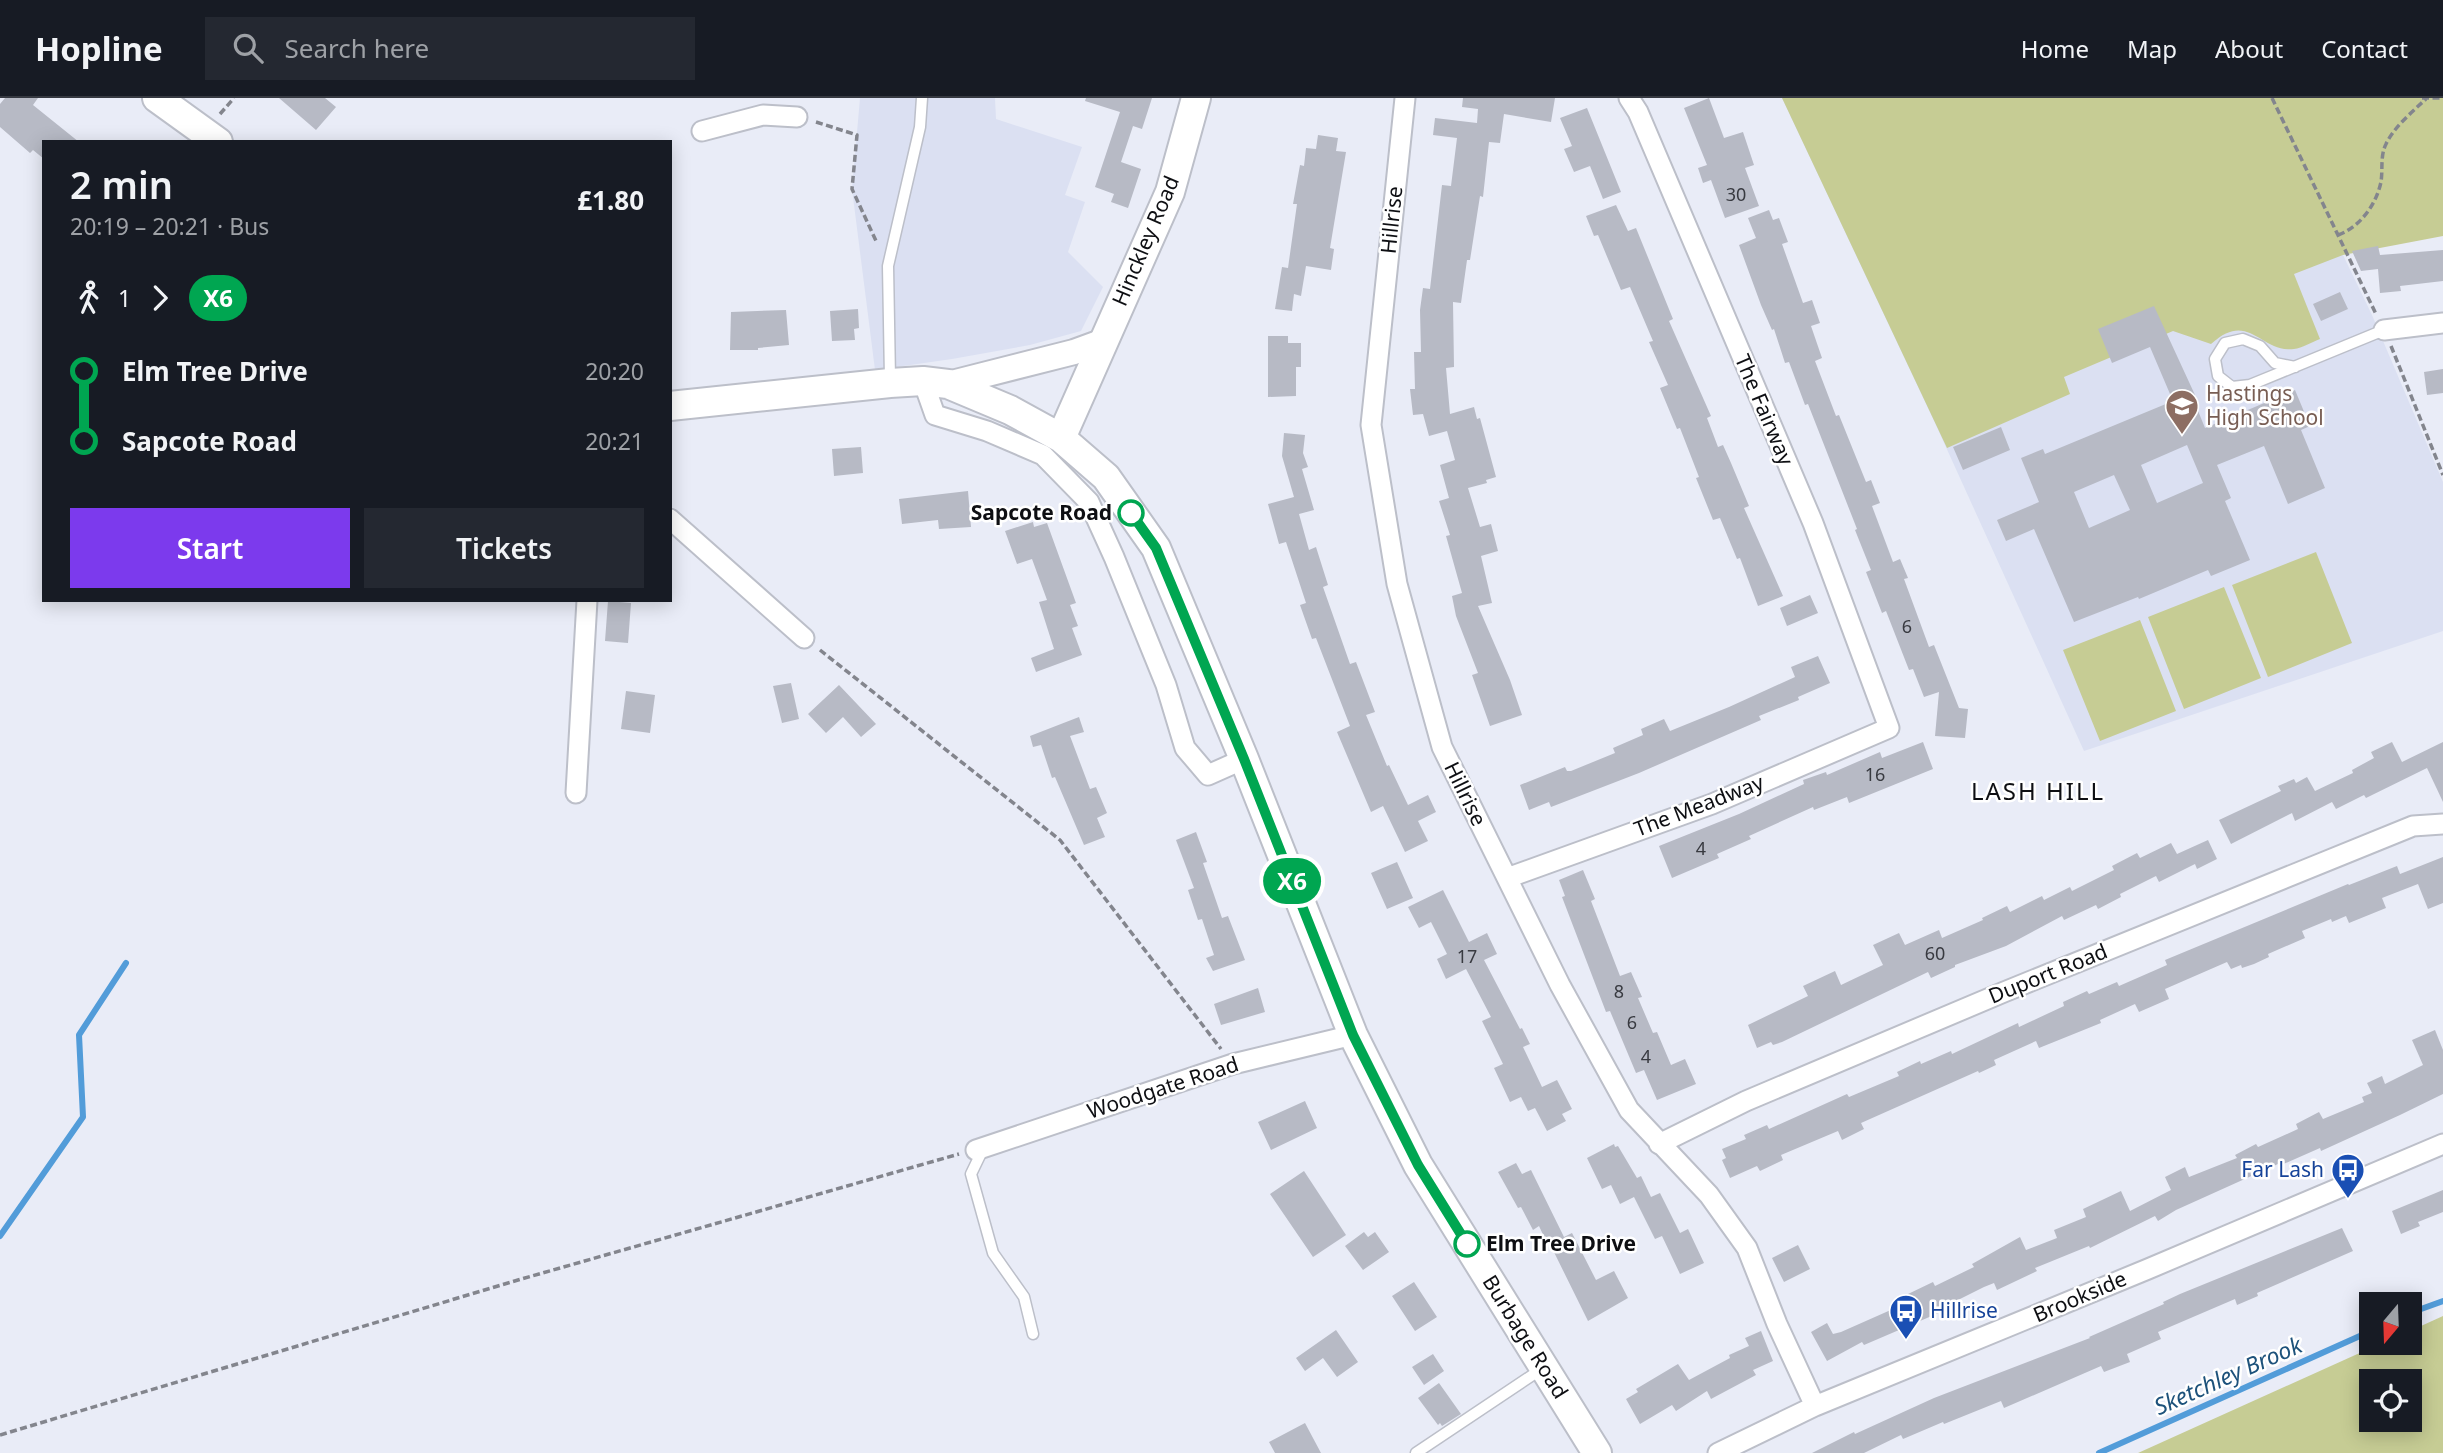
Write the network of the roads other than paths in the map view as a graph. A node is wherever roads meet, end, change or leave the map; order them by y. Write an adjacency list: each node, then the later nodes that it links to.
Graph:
1 (156, 98): 9 (main road)
2 (922, 98): 14 (lane)
3 (1196, 98): 12 (main road, Hinckley Road)
4 (1405, 98): 25 (street, Hillrise)
5 (1629, 98): 21 (street, The Fairway)
6 (763, 106): 7 (street); 8 (street)
7 (797, 117)
8 (702, 131)
9 (215, 140)
10 (2443, 323): 11 (street)
11 (2384, 330): 13 (lane)
12 (1104, 341): 15 (street); 17 (main road, Hinckley Road)
13 (2295, 367): 13 (lane)
14 (890, 383): 15 (main road); 16 (main road)
15 (935, 383): 17 (main road); 22 (street)
16 (672, 406)
17 (1061, 438): 22 (main road, Burbage Road)
18 (672, 521): 20 (street)
19 (587, 602): 23 (street)
20 (804, 638)
21 (1889, 727): 25 (street, The Meadway)
22 (1244, 759): 26 (main road, Burbage Road)
23 (576, 793)
24 (2443, 824): 27 (street, Duport Road)
25 (1507, 878): 27 (street, Hillrise)
26 (1353, 1035): 29 (street, Woodgate Road); 31 (main road, Burbage Road)
27 (1659, 1144): 32 (street, Hillrise)
28 (2443, 1144): 32 (street, Brookside)
29 (980, 1148): 30 (lane)
30 (1033, 1334)
31 (1544, 1368): 33 (lane); 34 (main road, Burbage Road)
32 (1815, 1406): 35 (street, Brookside)
33 (1416, 1453)
34 (1597, 1453)
35 (1718, 1453)

